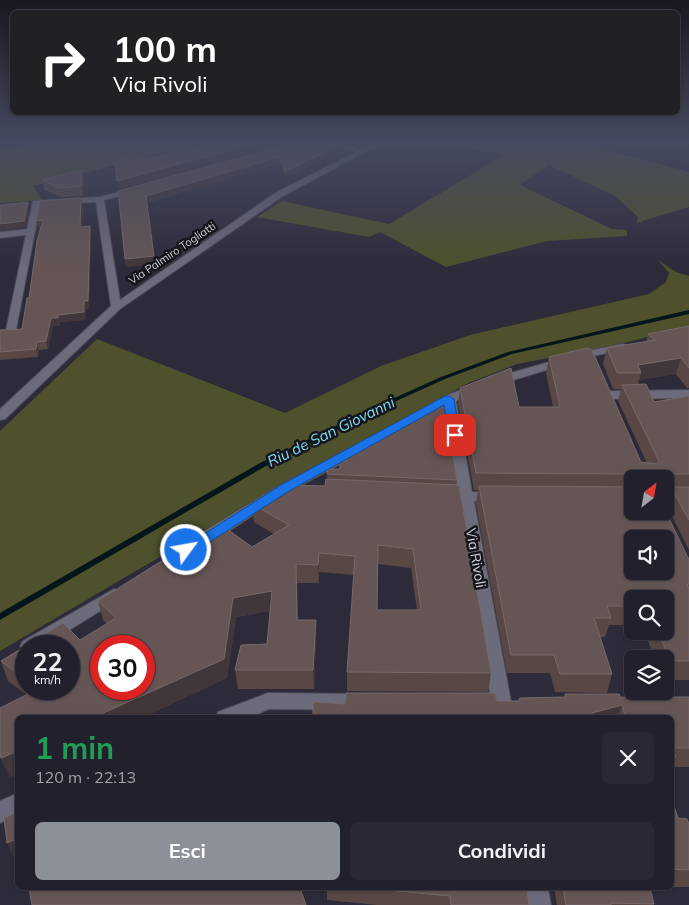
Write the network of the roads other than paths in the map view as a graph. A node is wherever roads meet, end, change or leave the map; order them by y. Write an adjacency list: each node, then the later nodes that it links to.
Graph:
1 (299, 184): 6 (street, Via Palmiro Togliatti)
2 (147, 186): 3 (street)
3 (100, 199): 4 (street); 6 (street)
4 (29, 232): 5 (street); 7 (street)
5 (0, 235)
6 (116, 307): 15 (street, Via Palmiro Togliatti)
7 (11, 330)
8 (636, 344): 9 (street)
9 (591, 353): 10 (street); 13 (street)
10 (597, 368)
11 (605, 391): 12 (street); 14 (street)
12 (689, 394)
13 (449, 399): 16 (street); 21 (street, Via Rivoli)
14 (615, 412)
15 (0, 416)
16 (406, 422)
17 (371, 441): 18 (street)
18 (285, 488): 19 (street); 23 (street)
19 (315, 489)
20 (425, 495): 21 (street)
21 (465, 496): 22 (street); 28 (street, Via Rivoli)
22 (504, 497)
23 (194, 545)
24 (128, 587): 25 (street)
25 (48, 635)
26 (387, 702): 29 (street)
27 (523, 703): 28 (street)
28 (498, 708)
29 (233, 715)
30 (15, 805): 31 (street)
31 (0, 812)
32 (536, 890): 33 (street)
33 (539, 905)

